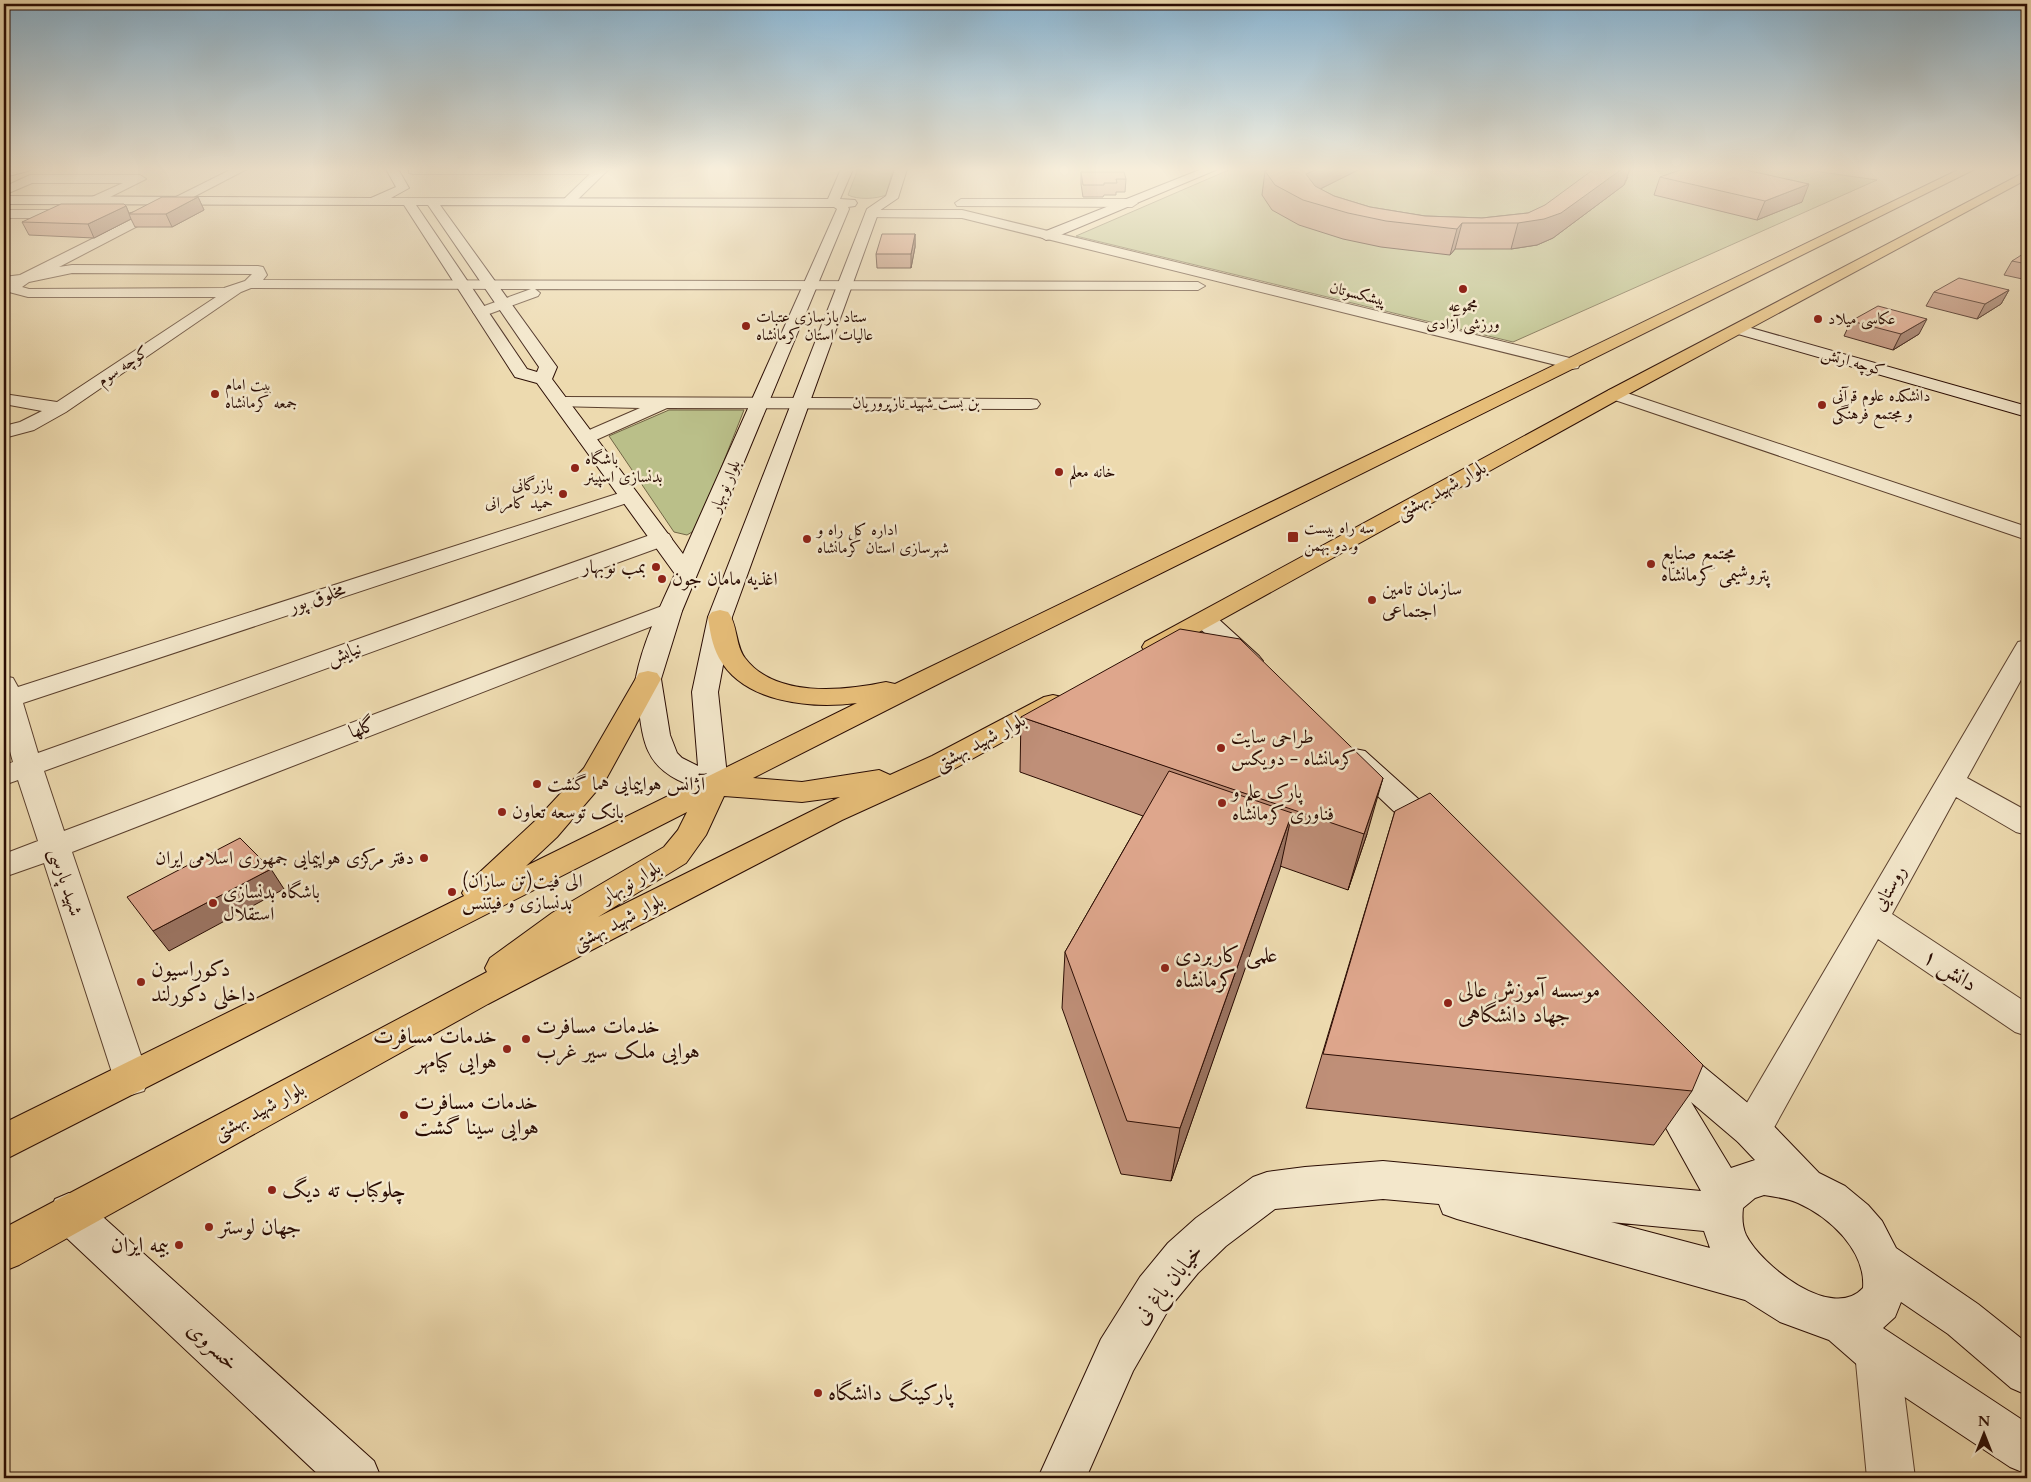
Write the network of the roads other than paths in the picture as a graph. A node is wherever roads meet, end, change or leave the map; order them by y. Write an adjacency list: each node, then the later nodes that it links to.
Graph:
1 (112, 238): 25 (street)
2 (431, 238): 13 (street)
3 (457, 238): 14 (street)
4 (827, 238): 22 (street, بلوار نوبهار)
5 (864, 238): 23 (street)
6 (1055, 238): 31 (street, پیشکسوتان)
7 (1839, 238): 11 (main road)
8 (1906, 238): 10 (main road, بلوار شهید بهشتی)
9 (1871, 242): 10 (main road)
10 (1900, 242): 30 (main road, بلوار شهید بهشتی)
11 (1784, 259): 12 (main road); 31 (main road)
12 (1813, 261)
13 (451, 268): 14 (street); 18 (street)
14 (478, 268): 15 (street); 19 (street)
15 (497, 268)
16 (638, 273): 21 (street)
17 (4, 281): 25 (street)
18 (461, 283): 19 (street); 26 (street); 29 (street)
19 (489, 283): 20 (street); 28 (street)
20 (561, 284): 21 (street); 28 (street)
21 (626, 284): 22 (street)
22 (809, 284): 23 (street); 37 (street, بلوار نوبهار)
23 (844, 284): 24 (street); 38 (street)
24 (1198, 286)
25 (24, 287): 26 (street); 26 (street); 27 (street)
26 (243, 287): 40 (street, کوچه سوم)
27 (12, 301)
28 (504, 304): 29 (street); 32 (street)
29 (481, 312): 32 (street)
30 (1737, 329): 33 (main road, بلوار شهید بهشتی); 41 (street, کوچه ارتش)
31 (1572, 364): 53 (main road)
32 (543, 378): 35 (street)
33 (1615, 394): 45 (street); 50 (main road, بلوار شهید بهشتی)
34 (4, 399): 40 (street)
35 (561, 402): 36 (street, بن بست شهید نازپروریان); 43 (street)
36 (667, 402): 37 (street, بن بست شهید نازپروریان); 43 (street)
37 (760, 402): 38 (street, بن بست شهید نازپروریان); 47 (street, بلوار نوبهار)
38 (802, 402): 39 (street, بن بست شهید نازپروریان); 49 (street)
39 (1032, 404)
40 (60, 408): 42 (street, کوچه سوم)
41 (2027, 412)
42 (4, 432)
43 (587, 438): 44 (street)
44 (629, 496): 46 (street); 57 (street, مخلوق پور)
45 (2027, 534)
46 (661, 539): 47 (street); 60 (street, نیایش)
47 (687, 575): 48 (street, بلوار نوبهار)
48 (670, 611): 54 (street, بلوار نوبهار); 64 (street, گلها)
49 (720, 617): 53 (main road); 62 (street)
50 (1205, 620): 51 (main road, بلوار شهید بهشتی); 55 (street)
51 (1132, 660)
52 (2022, 665): 61 (street, روستایی)
53 (939, 673): 62 (main road)
54 (648, 679): 62 (street, بلوار نوبهار); 67 (main road)
55 (1271, 680)
56 (1073, 692): 59 (main road, بلوار شهید بهشتی)
57 (5, 694): 60 (street, شهید پارسی)
58 (1337, 741): 65 (street)
59 (942, 763): 62 (main road, بلوار نوبهار); 69 (main road, بلوار شهید بهشتی)
60 (16, 771): 64 (street, شهید پارسی)
61 (1950, 781): 63 (street); 68 (street, روستایی)
62 (714, 786): 67 (main road); 69 (main road, بلوار نوبهار)
63 (2027, 824)
64 (54, 845): 66 (street, گلها); 71 (street, شهید پارسی)
65 (1454, 850)
66 (4, 866)
67 (454, 915): 71 (main road)
68 (1872, 918): 70 (street, دانش ۱); 72 (street, روستایی)
69 (476, 994): 77 (main road, بلوار شهید بهشتی)
70 (2027, 1021)
71 (131, 1079): 73 (main road)
72 (1752, 1130): 75 (street); 76 (street)
73 (4, 1142)
74 (1383, 1180): 76 (street); 80 (street); 86 (street, خیابان باغ نی)
75 (1805, 1186): 76 (street); 79 (street)
76 (1724, 1205): 80 (street)
77 (69, 1214): 78 (main road, بلوار شهید بهشتی); 85 (street, خسروی)
78 (4, 1250)
79 (1882, 1263): 81 (street); 83 (street)
80 (1757, 1282): 81 (street)
81 (1841, 1320): 82 (street)
82 (1878, 1352): 84 (street); 87 (street)
83 (2027, 1372)
84 (2027, 1450)
85 (356, 1478)
86 (1062, 1478)
87 (1891, 1478)

